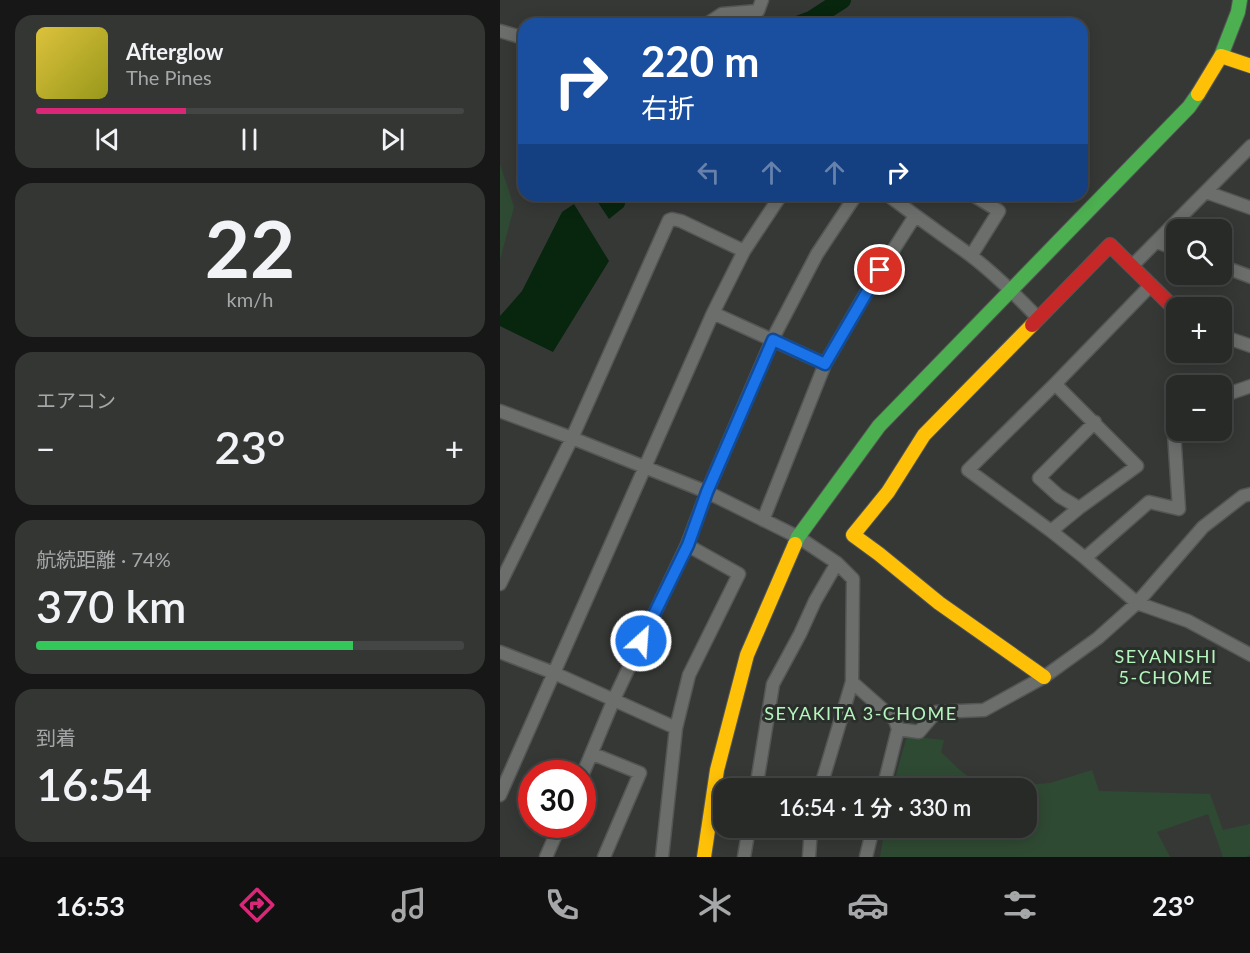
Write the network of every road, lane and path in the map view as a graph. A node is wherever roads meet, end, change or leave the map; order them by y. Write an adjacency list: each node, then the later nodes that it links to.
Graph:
1 (762, 0): 3 (street)
2 (1240, 0): 6 (street)
3 (716, 18)
4 (500, 31): 5 (street)
5 (518, 36)
6 (1221, 56): 7 (street); 24 (street)
7 (1250, 66)
8 (1250, 146): 9 (street)
9 (1206, 192): 14 (street); 16 (street)
10 (777, 201): 18 (street)
11 (852, 201): 28 (street)
12 (896, 201): 15 (street)
13 (983, 201): 19 (street)
14 (1250, 208)
15 (915, 216): 19 (street); 31 (street)
16 (1157, 242): 17 (street); 20 (street)
17 (1166, 245)
18 (744, 250): 26 (street); 37 (street)
19 (971, 256): 24 (street)
20 (1132, 266): 23 (street); 27 (street)
21 (1232, 270): 22 (street)
22 (1250, 277)
23 (1151, 285): 25 (street); 32 (street)
24 (1011, 290): 27 (street); 45 (street)
25 (1166, 300)
26 (713, 313): 28 (street); 39 (street)
27 (1038, 318): 54 (street)
28 (773, 340): 31 (street); 40 (street)
29 (1232, 340): 30 (street)
30 (1250, 346)
31 (825, 364): 43 (street)
32 (1055, 384): 36 (street); 44 (street)
33 (1250, 386): 34 (street)
34 (1232, 392)
35 (500, 411): 37 (street)
36 (1095, 422): 42 (street); 42 (street)
37 (572, 438): 39 (street); 49 (street)
38 (1175, 441): 47 (street)
39 (645, 467): 40 (street); 53 (street)
40 (707, 492): 43 (street); 46 (street)
41 (1250, 494): 50 (street)
42 (1079, 508): 44 (street)
43 (762, 520): 45 (street)
44 (1051, 531): 47 (street)
45 (798, 537): 48 (street); 72 (street)
46 (688, 545): 56 (street); 57 (street)
47 (1085, 558): 50 (street)
48 (836, 563): 55 (street); 61 (street)
49 (500, 584)
50 (1137, 603): 52 (street); 54 (street)
51 (500, 652): 53 (street)
52 (1250, 655)
53 (554, 673): 56 (street); 64 (street)
54 (1044, 677): 58 (street)
55 (852, 682): 58 (street); 62 (street)
56 (614, 699): 57 (street); 59 (street)
57 (676, 728): 71 (street)
58 (898, 729): 63 (street)
59 (593, 754): 60 (street); 70 (street)
60 (590, 760)
61 (758, 778)
62 (823, 778)
63 (886, 778)
64 (500, 795)
65 (554, 838): 69 (street)
66 (747, 838): 73 (street)
67 (810, 838): 74 (street)
68 (871, 838): 75 (street)
69 (546, 857)
70 (604, 857)
71 (662, 857)
72 (704, 857)
73 (744, 857)
74 (809, 857)
75 (866, 857)

